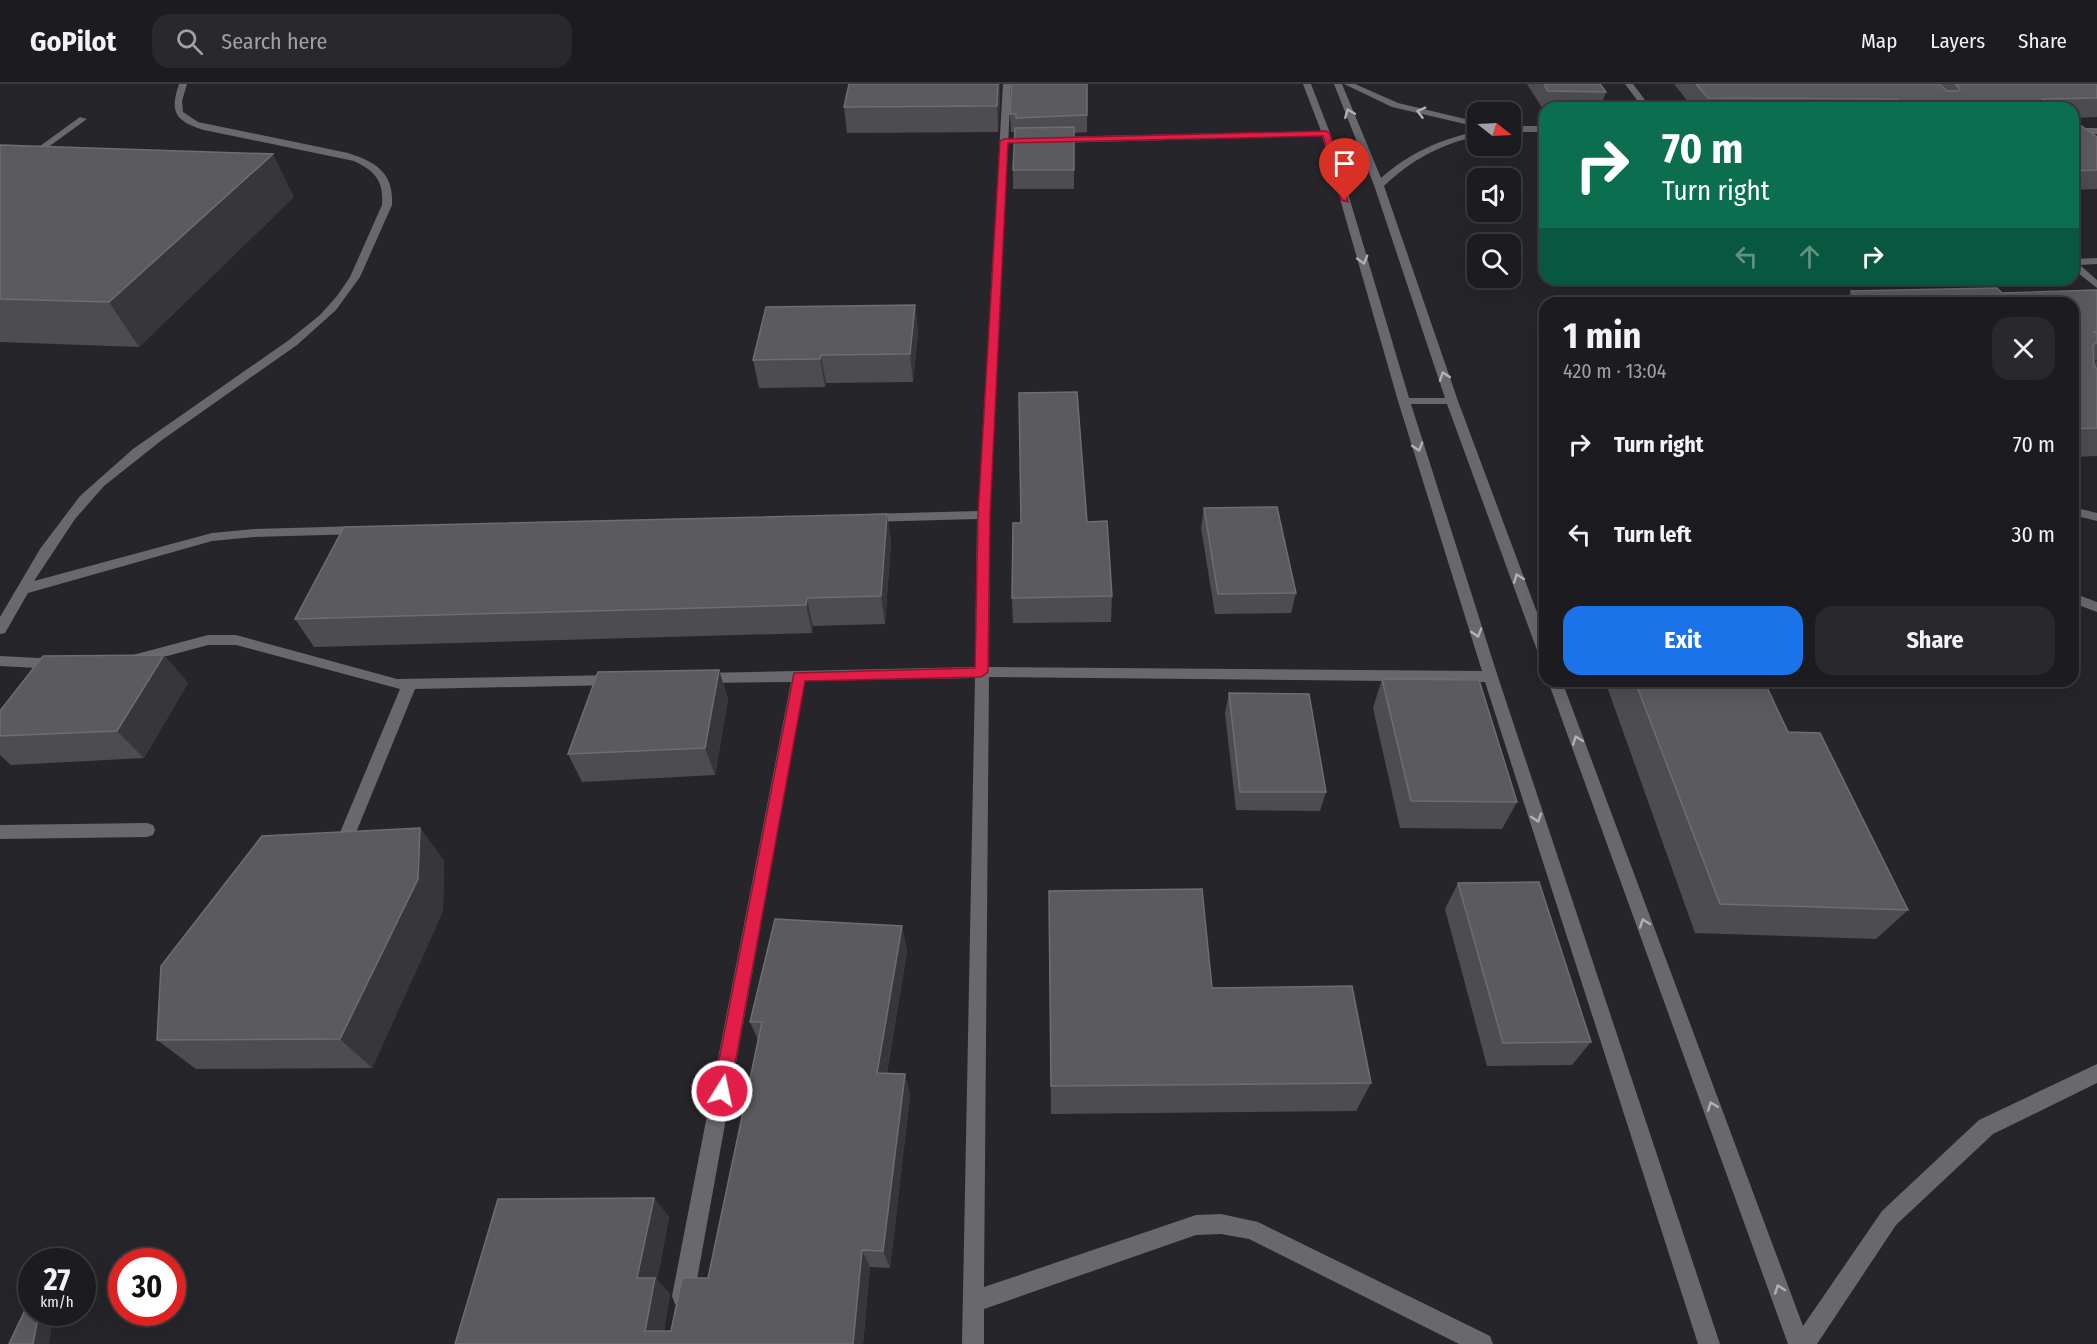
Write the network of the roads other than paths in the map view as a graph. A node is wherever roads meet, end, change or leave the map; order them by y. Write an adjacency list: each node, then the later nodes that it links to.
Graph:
1 (183, 84): 30 (street)
2 (1007, 84): 26 (street)
3 (1307, 84): 14 (street)
4 (1338, 84): 18 (street, one-way to 4)
5 (1348, 84): 9 (street, one-way to 5)
6 (1629, 84): 7 (street)
7 (1642, 102)
8 (83, 119): 17 (street)
9 (1467, 122)
10 (1521, 129): 11 (street)
11 (1539, 129)
12 (2079, 131): 13 (street)
13 (2097, 131)
14 (1326, 134): 16 (street); 24 (street, one-way to 24)
15 (1467, 135): 18 (street)
16 (1040, 140)
17 (0, 179)
18 (1379, 185): 23 (street, one-way to 18)
19 (2097, 261): 20 (street)
20 (2079, 262)
21 (2079, 268): 22 (street)
22 (2097, 285)
23 (1452, 400): 24 (street); 34 (street, one-way to 23)
24 (1404, 401): 40 (street, one-way to 40)
25 (2079, 513): 27 (street)
26 (984, 515): 28 (street); 38 (street)
27 (2097, 517)
28 (852, 518)
29 (374, 530): 30 (street)
30 (24, 589): 33 (street)
31 (2079, 600): 32 (street)
32 (2097, 607)
33 (0, 628)
34 (1539, 637)
35 (0, 661): 37 (street)
36 (119, 663): 43 (street)
37 (71, 665)
38 (981, 672): 39 (street); 40 (street); 49 (street)
39 (799, 676): 41 (street); 50 (street)
40 (1491, 677): 53 (street, one-way to 53)
41 (692, 678)
42 (633, 680): 43 (street)
43 (409, 685): 47 (street)
44 (1557, 687): 54 (street, one-way to 44)
45 (147, 830): 46 (street)
46 (0, 832)
47 (347, 835)
48 (2097, 1073): 54 (street)
49 (974, 1302): 51 (street); 52 (street)
50 (681, 1309)
51 (973, 1344)
52 (1482, 1344)
53 (1710, 1344)
54 (1801, 1344)

